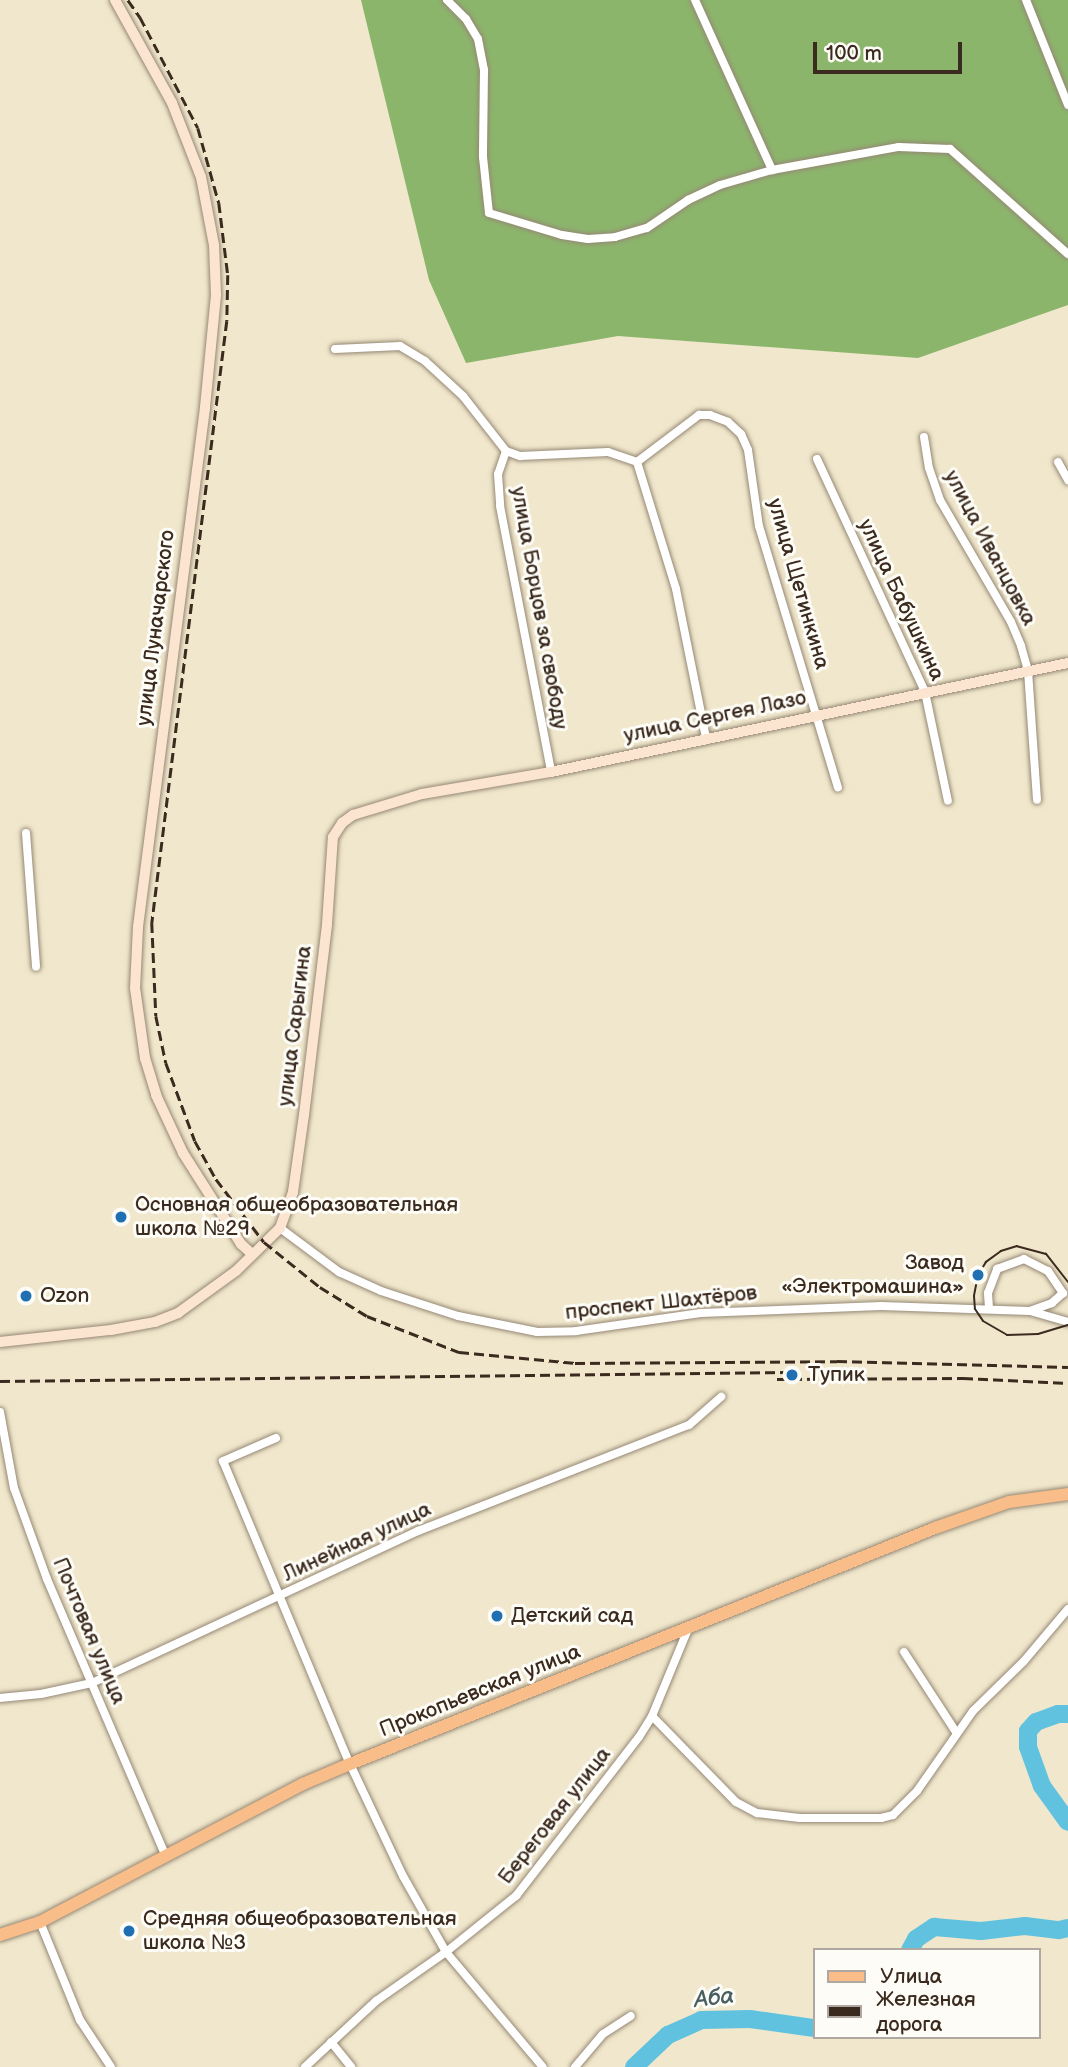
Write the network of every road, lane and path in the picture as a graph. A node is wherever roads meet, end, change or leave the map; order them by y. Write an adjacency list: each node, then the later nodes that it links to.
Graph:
1 (115, 0): 28 (main road, улица Луначарского)
2 (447, 0): 6 (street)
3 (695, 0): 6 (street)
4 (1026, 0): 5 (street)
5 (1068, 105)
6 (772, 170): 7 (street)
7 (1068, 254)
8 (335, 349): 10 (street)
9 (924, 437): 16 (street, улица Иванцовка)
10 (506, 451): 12 (street); 20 (street, улица Борцов за свободу)
11 (817, 459): 17 (street, улица Бабушкина)
12 (637, 462): 18 (street, улица Щетинкина); 19 (street)
13 (1058, 462): 14 (street)
14 (1068, 480)
15 (1068, 663): 16 (main road, улица Сергея Лазо)
16 (1028, 671): 17 (main road, улица Сергея Лазо); 22 (street, улица Иванцовка)
17 (925, 692): 18 (main road, улица Сергея Лазо); 23 (street, улица Бабушкина)
18 (819, 715): 19 (main road, улица Сергея Лазо); 21 (street, улица Щетинкина)
19 (706, 738): 20 (main road, улица Сергея Лазо)
20 (551, 772): 24 (main road, улица Сергея Лазо)
21 (838, 787)
22 (1037, 800)
23 (948, 801)
24 (370, 807): 27 (main road, улица Сарыгина)
25 (26, 833): 26 (street)
26 (36, 967)
27 (279, 1228): 28 (main road, улица Сарыгина); 29 (street, проспект Шахтёров)
28 (251, 1253): 32 (main road, улица Сарыгина)
29 (989, 1308): 30 (street, проспект Шахтёров); 30 (street)
30 (1030, 1311): 31 (street, проспект Шахтёров)
31 (1068, 1322)
32 (0, 1342)
33 (721, 1397): 37 (street, Линейная улица)
34 (0, 1412): 41 (street, Почтовая улица)
35 (276, 1438): 37 (street)
36 (1068, 1494): 39 (main road, Прокопьевская улица)
37 (279, 1597): 41 (street, Линейная улица); 45 (street)
38 (1068, 1609): 44 (street)
39 (688, 1629): 43 (street, Береговая улица); 45 (main road, Прокопьевская улица)
40 (904, 1652): 44 (street)
41 (92, 1683): 42 (street, Линейная улица); 46 (street, Почтовая улица)
42 (0, 1698)
43 (652, 1716): 44 (street); 49 (street, Береговая улица)
44 (956, 1732)
45 (350, 1764): 46 (main road, Прокопьевская улица); 49 (street)
46 (166, 1857): 47 (main road, Прокопьевская улица)
47 (40, 1922): 48 (main road, Прокопьевская улица); 52 (street)
48 (0, 1935)
49 (446, 1952): 51 (street, Береговая улица); 55 (street)
50 (631, 2016): 56 (street)
51 (331, 2042): 53 (street, Береговая улица); 54 (street)
52 (111, 2067)
53 (305, 2067)
54 (351, 2067)
55 (543, 2067)
56 (575, 2067)

